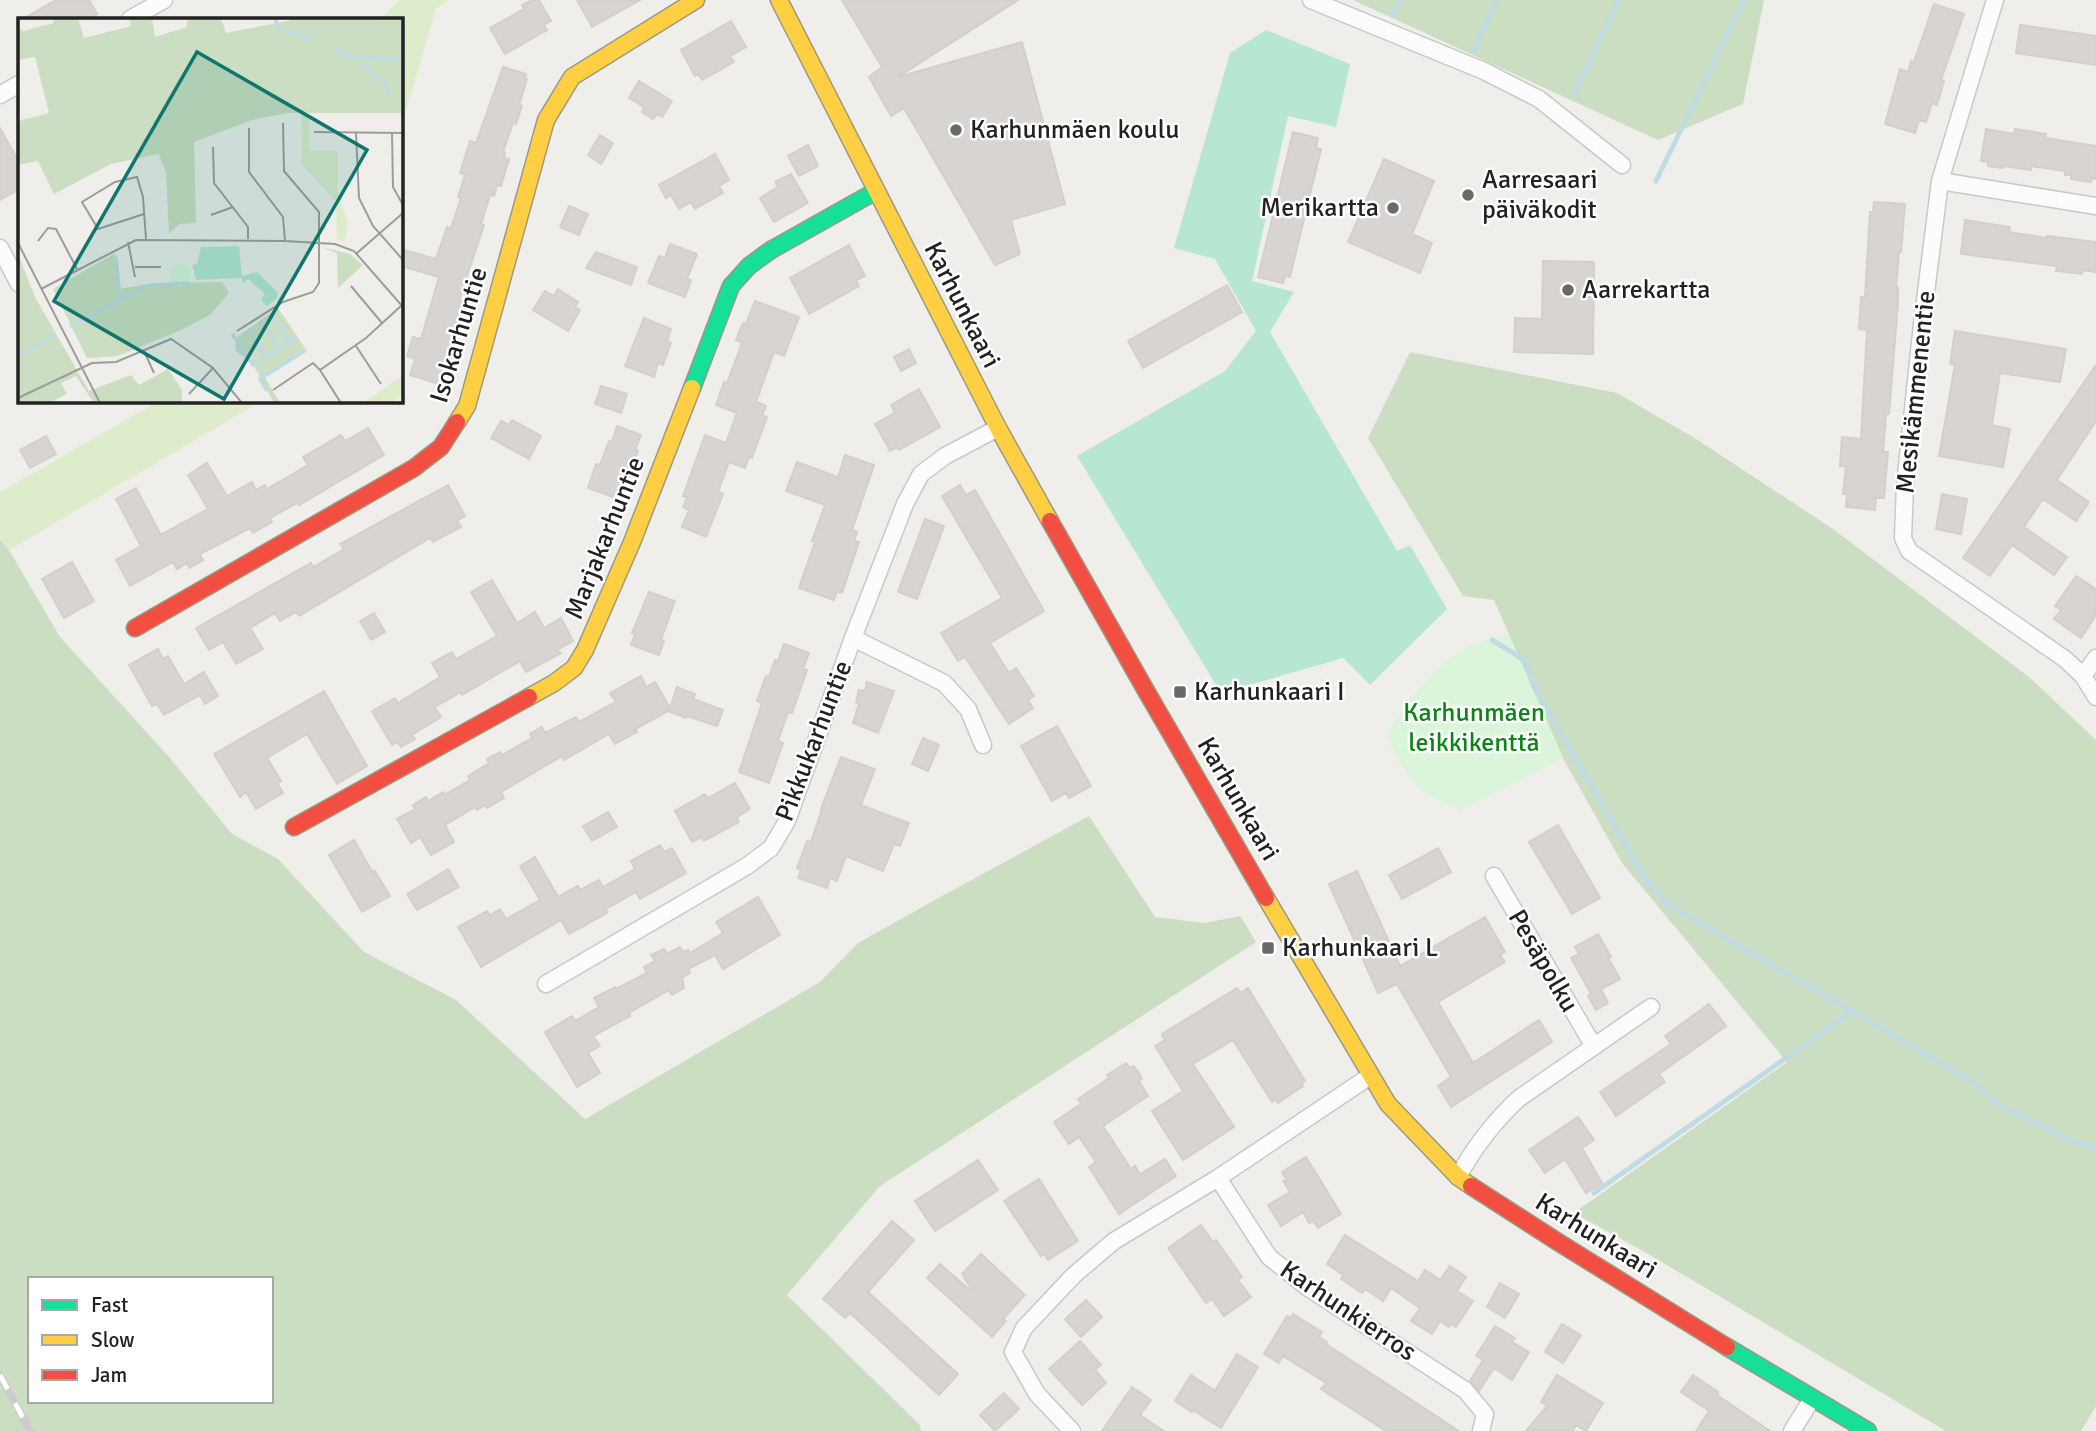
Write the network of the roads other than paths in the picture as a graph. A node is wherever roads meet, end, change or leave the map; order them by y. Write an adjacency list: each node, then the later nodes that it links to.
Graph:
1 (164, 0): 6 (street)
2 (696, 0): 16 (street, Isokarhuntie)
3 (779, 0): 11 (street, Karhunkaari)
4 (1311, 0): 9 (street)
5 (1994, 0): 10 (street, Mesikämmenentie)
6 (133, 18)
7 (18, 85): 8 (street)
8 (0, 95)
9 (1622, 164)
10 (1940, 181): 12 (street); 19 (street, Mesikämmenentie)
11 (876, 191): 15 (street, Karhunkaari); 22 (street, Marjakarhuntie)
12 (2096, 206)
13 (0, 248): 14 (street)
14 (18, 282)
15 (998, 428): 17 (street, Pikkukarhuntie); 27 (street, Karhunkaari)
16 (135, 628)
17 (853, 638): 21 (street); 24 (street, Pikkukarhuntie)
18 (2096, 658): 19 (street)
19 (2082, 676): 20 (street, Mesikämmenentie)
20 (2096, 697)
21 (983, 745)
22 (294, 827)
23 (1494, 876): 26 (street, Pesäpolku)
24 (546, 984)
25 (1651, 1006): 26 (street)
26 (1593, 1045): 28 (street)
27 (1370, 1076): 28 (street, Karhunkaari); 29 (street)
28 (1458, 1177): 30 (street, Karhunkaari)
29 (1218, 1178): 31 (street); 32 (street, Karhunkierros)
30 (1812, 1399): 33 (street); 34 (street, Karhunkaari)
31 (1072, 1431)
32 (1481, 1431)
33 (1792, 1431)
34 (1868, 1431)

